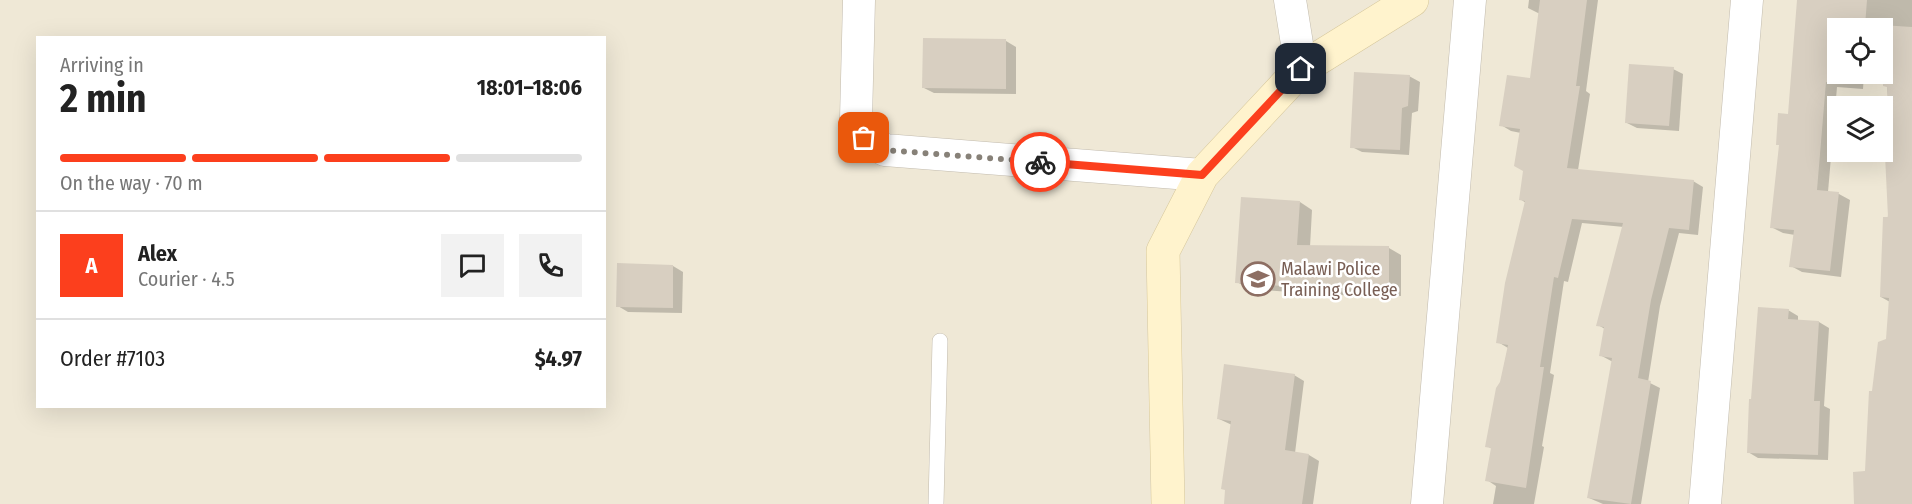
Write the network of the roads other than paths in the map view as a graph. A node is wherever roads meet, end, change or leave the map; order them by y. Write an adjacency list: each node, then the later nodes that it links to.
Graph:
1 (859, 0): 7 (street)
2 (1290, 0): 6 (street)
3 (1412, 0): 6 (street)
4 (1470, 0): 11 (street)
5 (1747, 0): 12 (street)
6 (1301, 69): 7 (street)
7 (1202, 175): 10 (street)
8 (940, 341): 9 (lane)
9 (936, 504)
10 (1168, 504)
11 (1427, 504)
12 (1706, 504)

